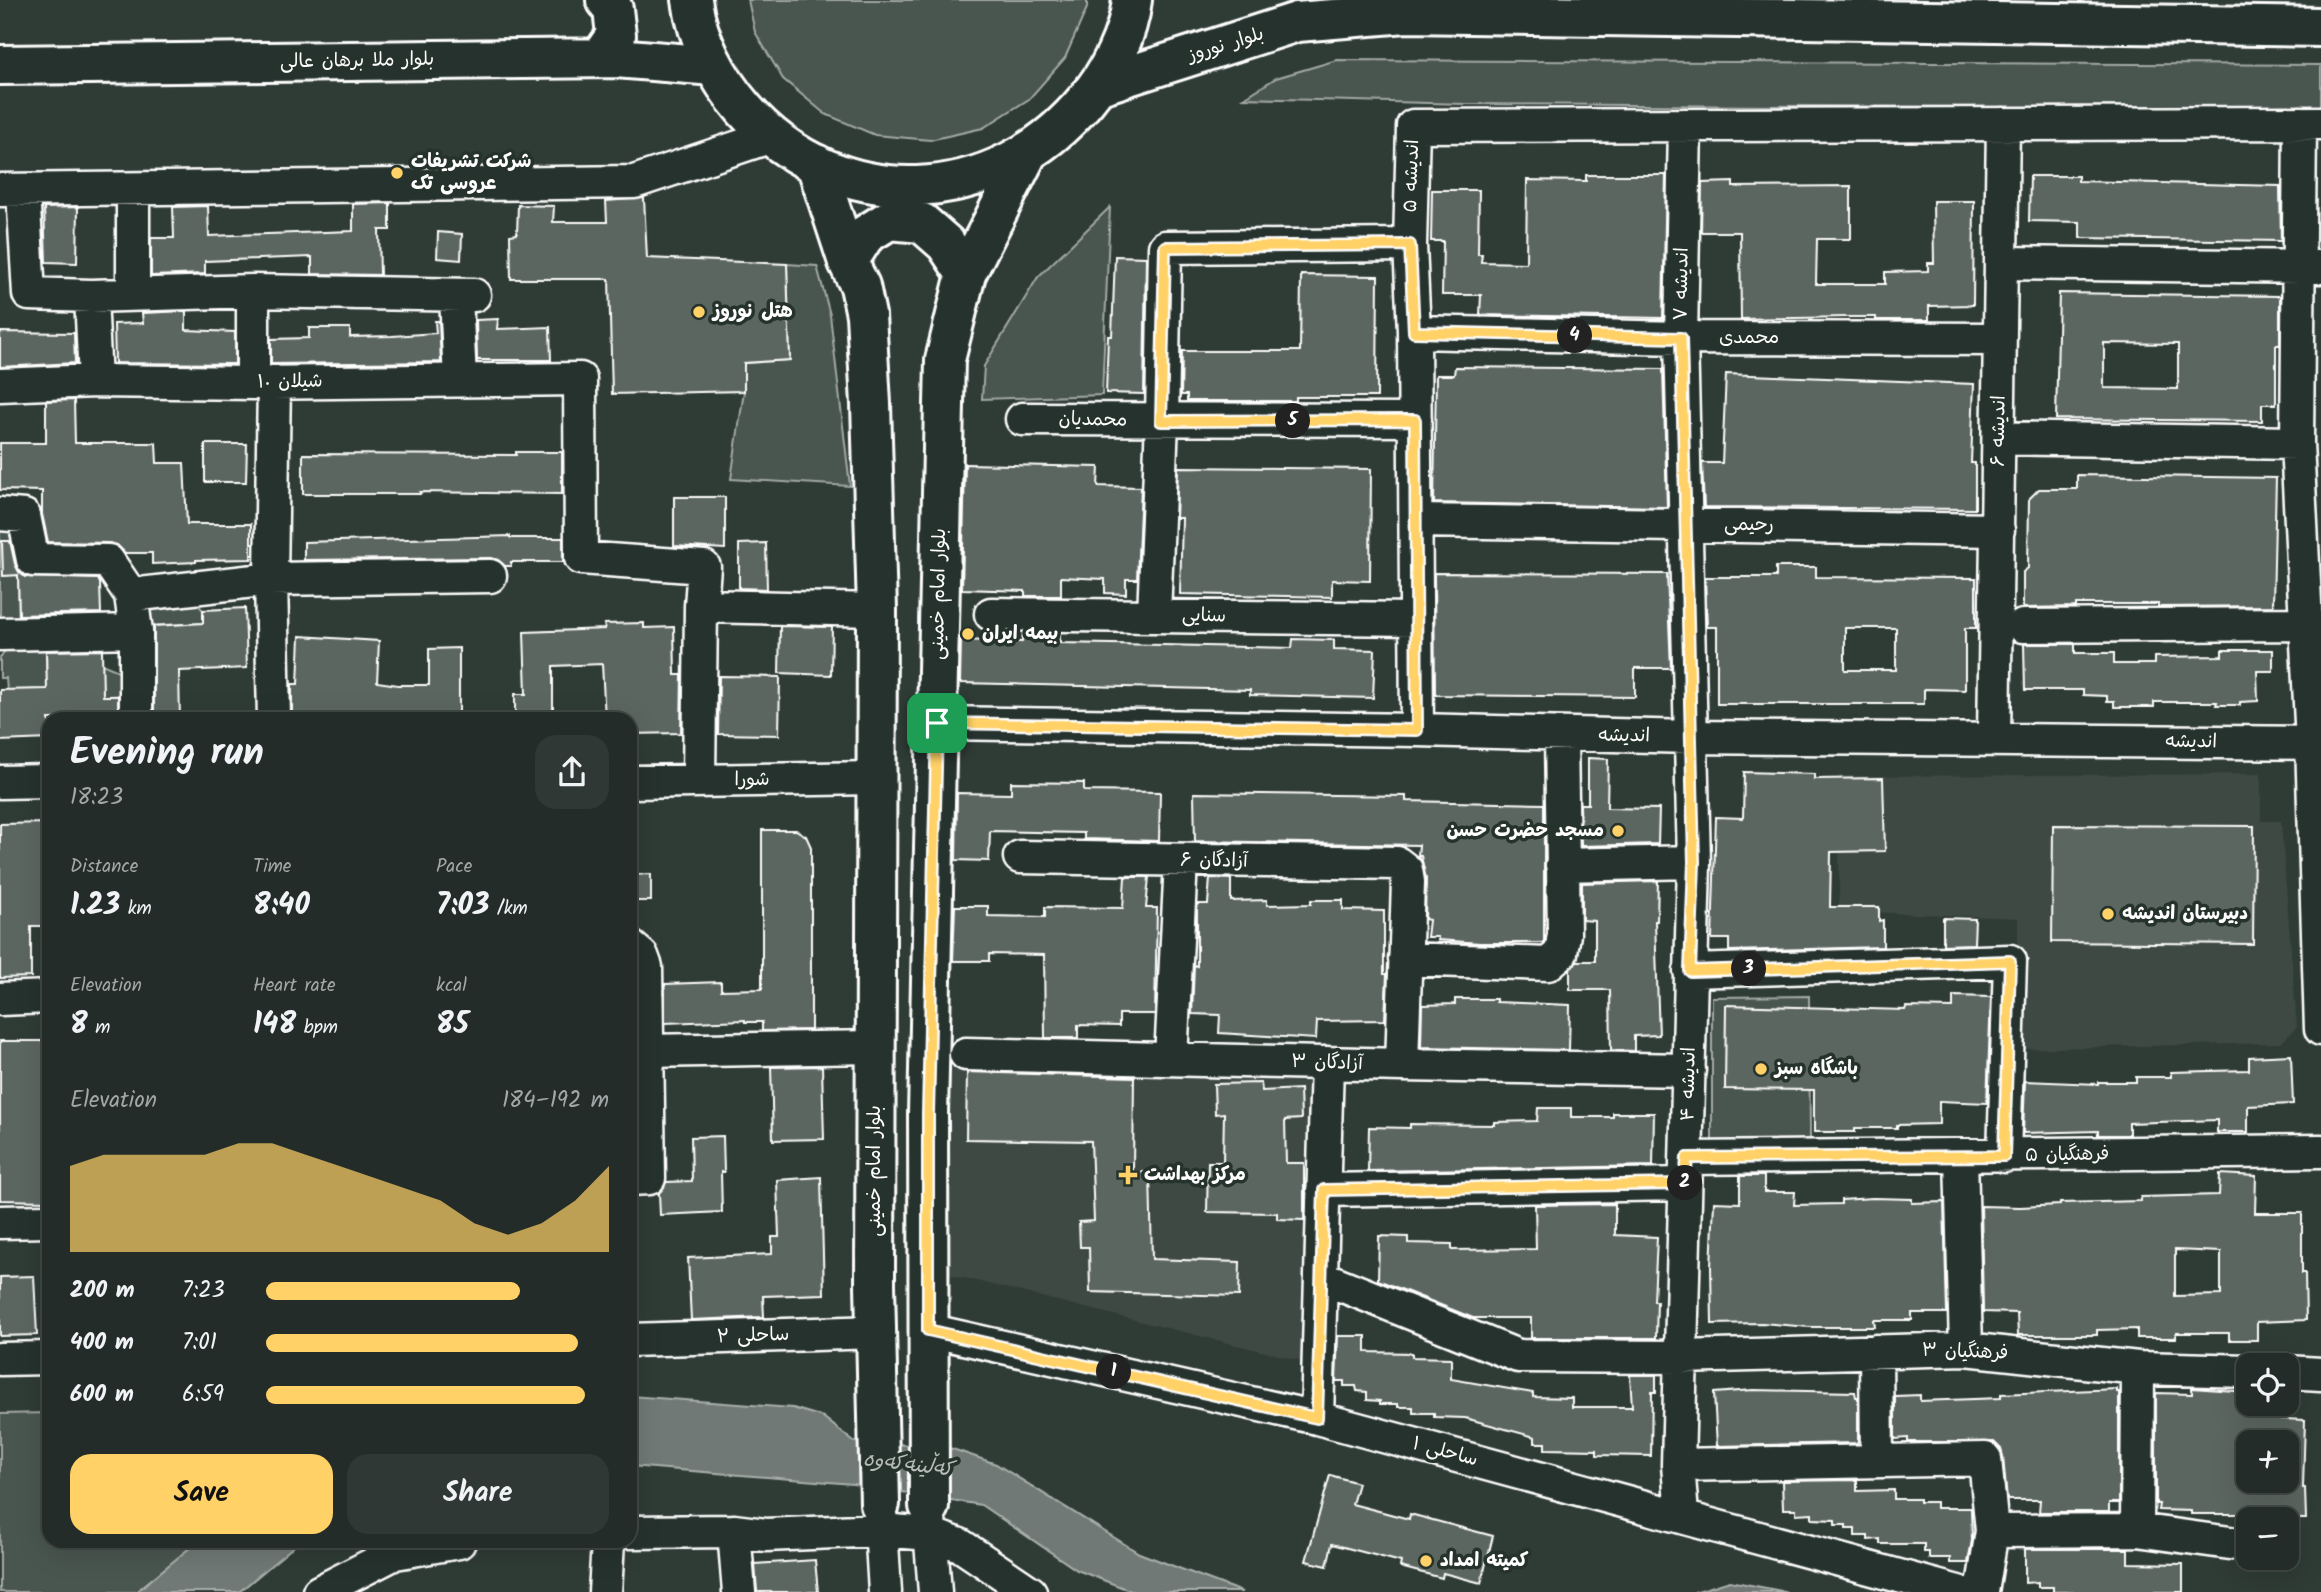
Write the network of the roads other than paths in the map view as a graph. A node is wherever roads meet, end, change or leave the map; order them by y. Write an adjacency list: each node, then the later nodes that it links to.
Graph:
1 (606, 0): 6 (main road)
2 (692, 0): 8 (main road)
3 (1132, 0): 9 (main road)
4 (1285, 11): 5 (main road, بلوار نوروز); 9 (main road, بلوار نوروز)
5 (2321, 27)
6 (600, 58): 7 (main road, بلوار ملا برهان عالی); 8 (main road, بلوار ملا برهان عالی)
7 (0, 65)
8 (714, 66): 13 (main road)
9 (1100, 85): 14 (main road)
10 (2310, 123): 11 (street); 21 (street)
11 (2003, 124): 12 (street); 20 (street, اندیشه ۶)
12 (1685, 125): 18 (street, اندیشه ۵); 27 (street, اندیشه ۷)
13 (772, 136): 15 (main road); 17 (street)
14 (1027, 155): 15 (main road); 22 (main road, بلوار امام خمینی)
15 (816, 164): 19 (main road, بلوار امام خمینی)
16 (12, 190): 17 (street); 25 (street)
17 (133, 190): 24 (street)
18 (1410, 245): 26 (street, اندیشه ۵); 36 (street)
19 (848, 262): 22 (main road); 48 (main road, بلوار امام خمینی)
20 (2001, 264): 21 (street); 28 (street, اندیشه ۶)
21 (2309, 268): 29 (street)
22 (966, 274): 58 (main road, بلوار امام خمینی)
23 (253, 291): 24 (street); 30 (street); 32 (street)
24 (134, 294): 25 (street)
25 (91, 296): 31 (street)
26 (1414, 332): 27 (street, محمدی); 35 (street, اندیشه ۵)
27 (1681, 338): 28 (street, محمدی); 41 (street, اندیشه ۷)
28 (2000, 340): 37 (street, اندیشه ۶)
29 (2309, 368): 38 (street)
30 (460, 380): 32 (street, شیلان ۱۰); 47 (street, شیلان ۱۰)
31 (95, 381): 32 (street, شیلان ۱۰); 33 (street, شیلان ۱۰)
32 (263, 383): 45 (street)
33 (0, 385)
34 (1022, 419): 36 (street, محمدیان)
35 (1415, 420): 36 (street, محمدیان); 40 (street, اندیشه ۵)
36 (1161, 421): 50 (street)
37 (1998, 438): 38 (street); 42 (street, اندیشه ۶)
38 (2297, 443): 43 (street)
39 (0, 514): 46 (street)
40 (1416, 522): 41 (street, رحیمی); 51 (street, اندیشه ۵)
41 (1686, 524): 42 (street, رحیمی); 61 (street, اندیشه ۷)
42 (1998, 530): 62 (street, اندیشه ۶)
43 (2311, 550): 52 (street)
44 (490, 576): 45 (street)
45 (271, 579): 46 (street); 57 (street)
46 (131, 595): 54 (street)
47 (701, 606): 48 (street); 66 (street)
48 (877, 610): 64 (main road, بلوار امام خمینی)
49 (991, 614): 50 (street, سنایی)
50 (1154, 615): 51 (street, سنایی)
51 (1416, 619): 59 (street, اندیشه ۵)
52 (2306, 624): 53 (street); 63 (street)
53 (2022, 625)
54 (136, 631): 55 (street); 56 (street)
55 (0, 634)
56 (136, 712)
57 (274, 712)
58 (937, 723): 59 (street, اندیشه); 96 (main road, بلوار امام خمینی)
59 (1417, 730): 60 (street, اندیشه)
60 (1561, 735): 61 (street, اندیشه); 72 (street)
61 (1691, 737): 62 (street, اندیشه); 71 (street, اندیشه ۴)
62 (1994, 738): 63 (street, اندیشه)
63 (2316, 743): 75 (street)
64 (875, 778): 66 (street, شورا); 80 (main road, بلوار امام خمینی)
65 (42, 781): 67 (street)
66 (699, 781): 68 (street, شورا)
67 (0, 782)
68 (637, 782)
69 (1020, 857): 70 (street, آزادگان ۶)
70 (1181, 861): 74 (street, آزادگان ۶); 83 (street)
71 (1694, 862): 72 (street); 76 (street, اندیشه ۴)
72 (1562, 865): 74 (street)
73 (638, 957): 81 (street)
74 (1405, 959): 85 (street)
75 (2320, 970): 79 (street)
76 (1690, 971): 86 (street, اندیشه ۴); 89 (street)
77 (42, 997): 78 (street)
78 (0, 999)
79 (2321, 1029)
80 (876, 1047): 81 (street); 97 (main road, بلوار امام خمینی)
81 (646, 1051): 91 (street)
82 (965, 1054): 83 (street, آزادگان ۳)
83 (1171, 1059): 84 (street, آزادگان ۳)
84 (1327, 1063): 85 (street, آزادگان ۳); 92 (street)
85 (1402, 1065): 86 (street, آزادگان ۳)
86 (1689, 1070): 90 (street, اندیشه ۴)
87 (2321, 1151): 89 (street, فرهنگیان ۵)
88 (1961, 1156): 89 (street, فرهنگیان ۵); 90 (street, فرهنگیان ۵); 99 (street)
89 (2004, 1156)
90 (1686, 1171): 92 (street, فرهنگیان ۵); 101 (street, اندیشه ۴)
91 (639, 1179)
92 (1324, 1190): 95 (street)
93 (42, 1221): 94 (street)
94 (0, 1222)
95 (1321, 1277): 101 (street, فرهنگیان ۳); 108 (street)
96 (928, 1330): 108 (street, ساحلی ۱); 113 (main road, بلوار امام خمینی)
97 (877, 1332): 98 (street, ساحلی ۲); 112 (main road, بلوار امام خمینی)
98 (637, 1340)
99 (1966, 1349): 100 (street, فرهنگیان ۳); 104 (street, فرهنگیان ۳)
100 (1876, 1351): 101 (street, فرهنگیان ۳); 109 (street)
101 (1681, 1357): 110 (street, اندیشه ۴)
102 (42, 1358): 103 (street)
103 (0, 1359)
104 (2138, 1368): 105 (street, فرهنگیان ۳); 114 (street)
105 (2236, 1371)
106 (2299, 1373): 107 (street)
107 (2321, 1374)
108 (1317, 1418): 111 (street, ساحلی ۱)
109 (1877, 1461): 110 (street); 116 (street)
110 (1678, 1465): 111 (street, اندیشه ۴)
111 (1682, 1516): 128 (street, ساحلی ۱)
112 (881, 1517): 113 (street); 115 (street); 125 (street)
113 (930, 1520): 126 (street); 127 (street)
114 (2137, 1530): 116 (street); 118 (street)
115 (734, 1531): 117 (street); 124 (street)
116 (1992, 1531): 129 (street)
117 (637, 1532)
118 (2230, 1543)
119 (424, 1548): 121 (street)
120 (608, 1548): 123 (street)
121 (356, 1582): 122 (street)
122 (320, 1592)
123 (605, 1592)
124 (739, 1592)
125 (885, 1592)
126 (935, 1592)
127 (1031, 1592)
128 (1958, 1592)
129 (1982, 1592)

